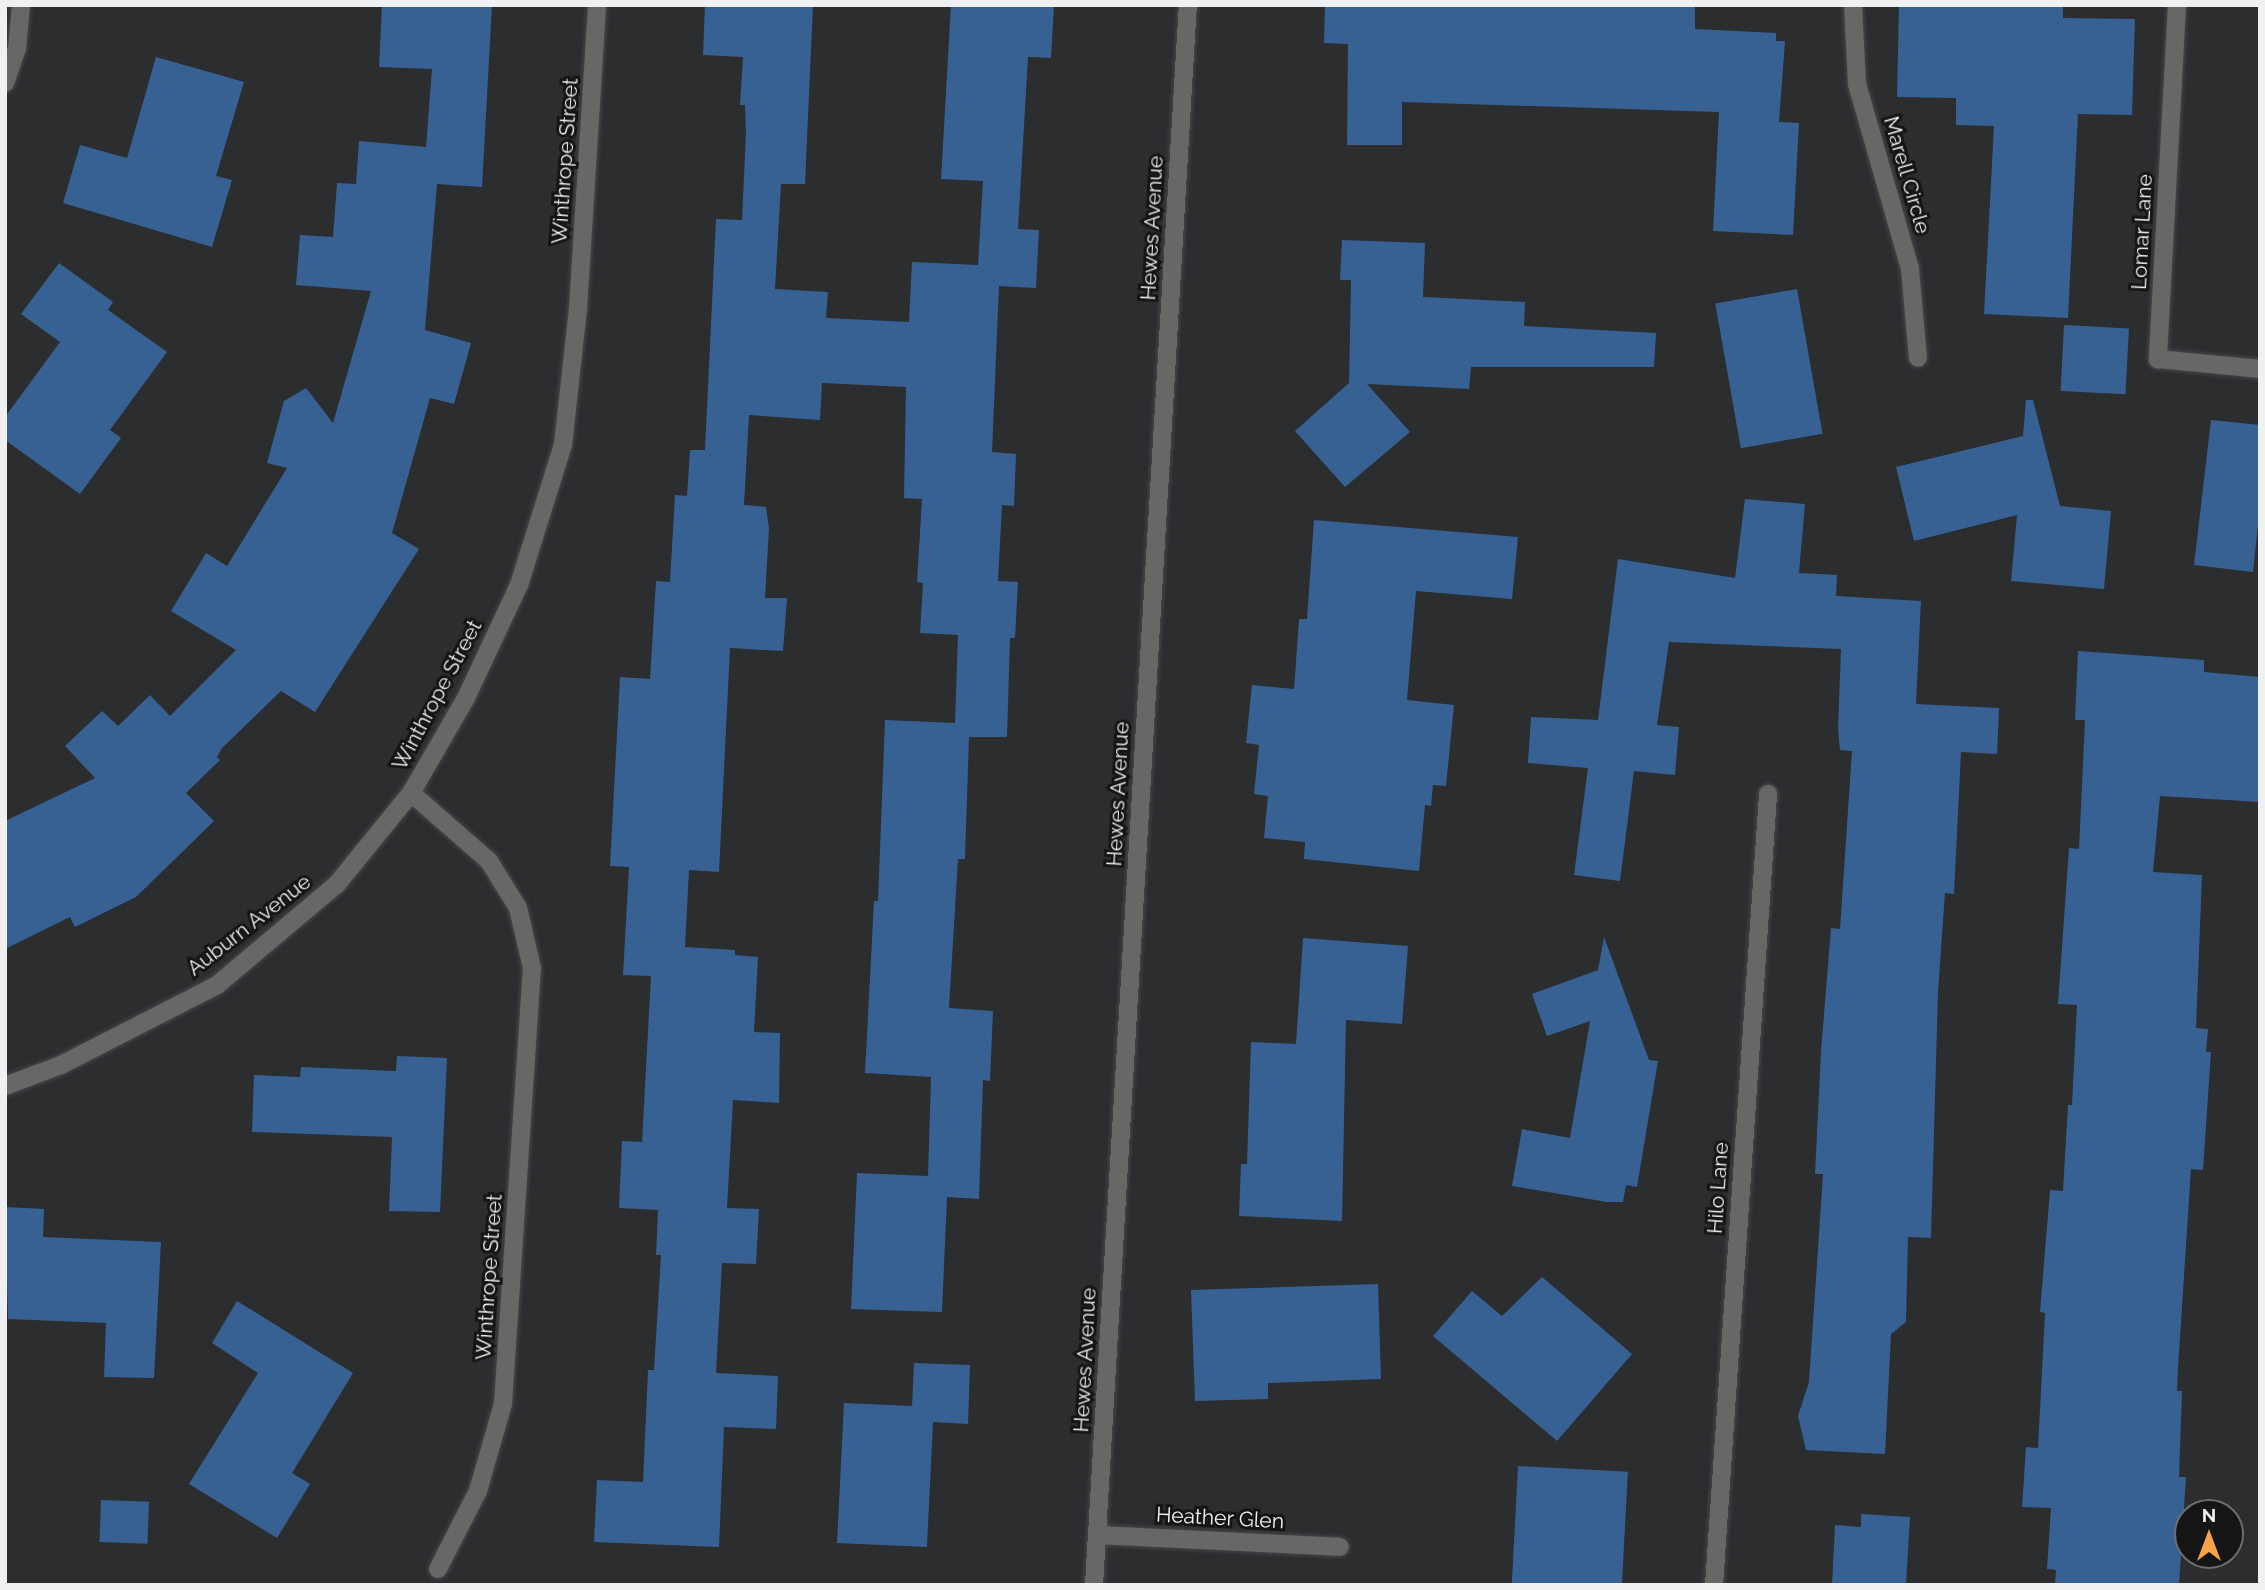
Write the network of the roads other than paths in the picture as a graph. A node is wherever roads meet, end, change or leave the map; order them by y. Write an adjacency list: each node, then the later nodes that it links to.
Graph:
1 (21, 5): 6 (street)
2 (597, 5): 9 (street, Winthrope Street)
3 (1188, 5): 12 (street, Hewes Avenue)
4 (1853, 5): 7 (street, Marell Circle)
5 (2177, 5): 8 (street, Lomar Lane)
6 (5, 83)
7 (1918, 358)
8 (2260, 369)
9 (411, 793): 11 (street, Auburn Avenue); 14 (street, Winthrope Street)
10 (1768, 794): 16 (street, Hilo Lane)
11 (5, 1086)
12 (1097, 1535): 13 (street, Heather Glen); 15 (street, Hewes Avenue)
13 (1340, 1547)
14 (438, 1569)
15 (1094, 1585)
16 (1714, 1585)

